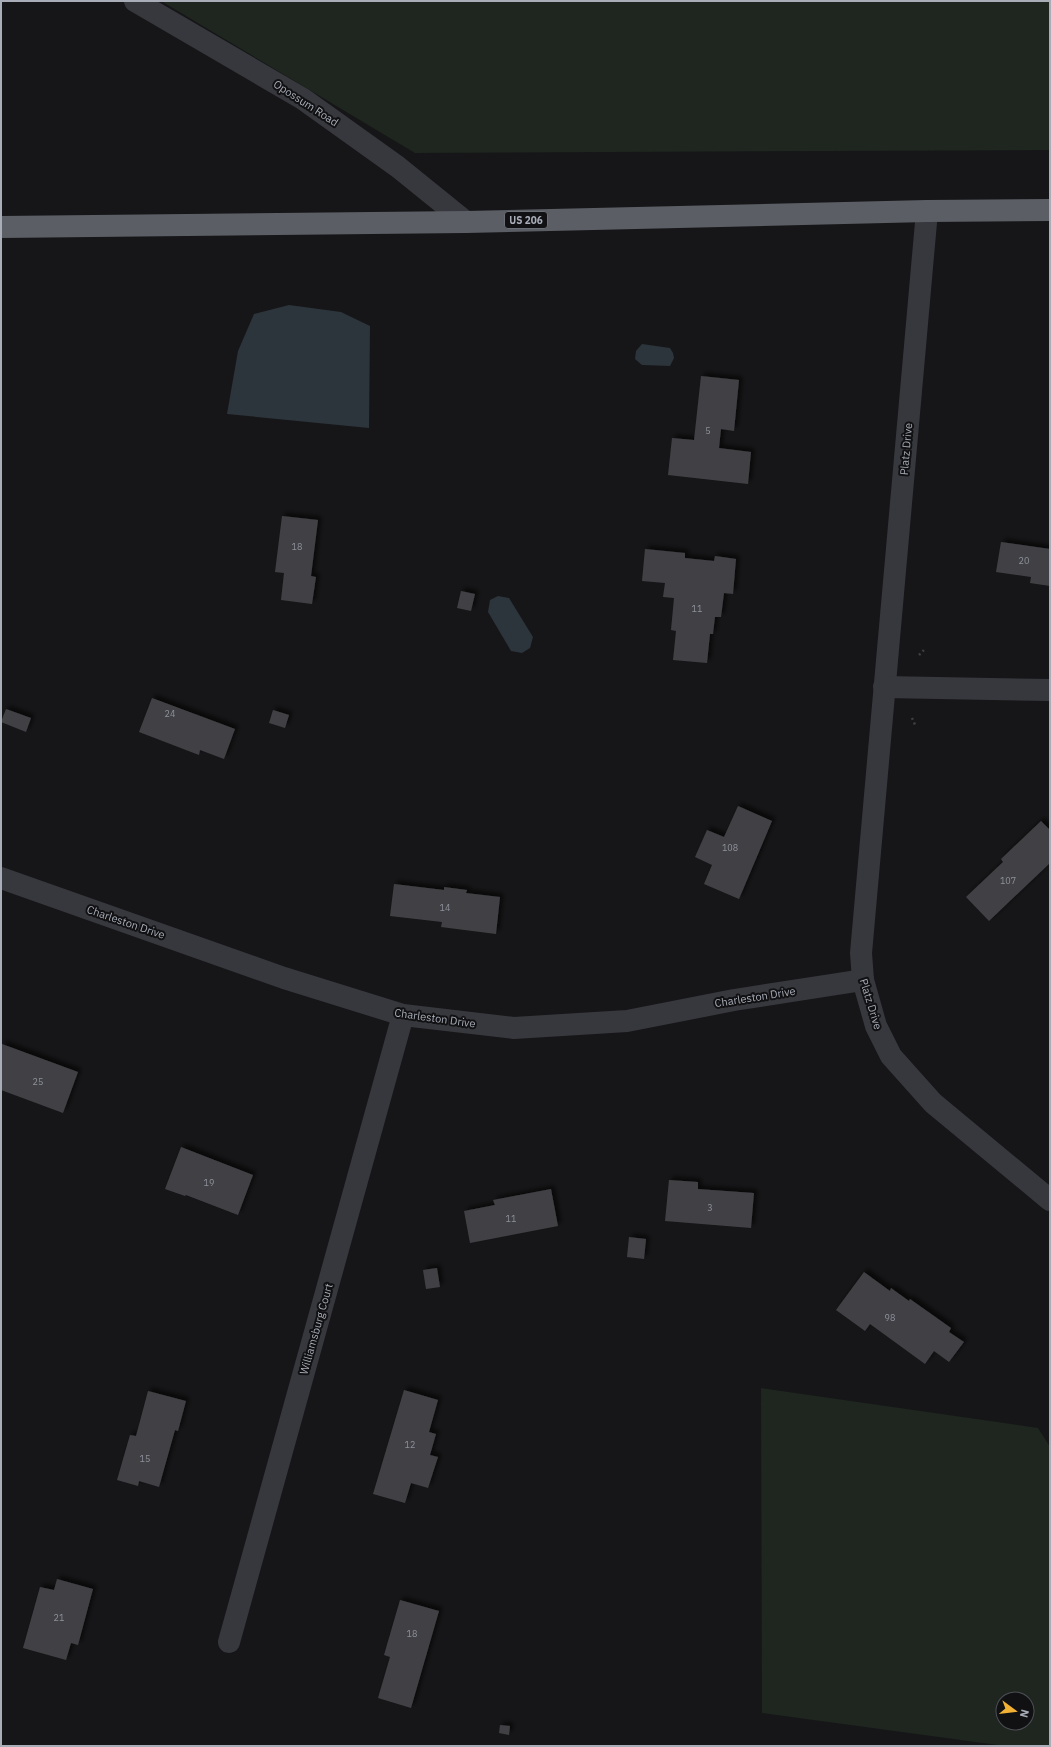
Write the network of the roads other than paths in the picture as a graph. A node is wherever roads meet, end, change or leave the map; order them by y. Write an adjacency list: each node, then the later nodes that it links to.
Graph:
1 (135, 1): 4 (street, Opossum Road)
2 (1050, 210): 3 (highway, US 206)
3 (927, 211): 4 (highway, US 206); 6 (street, Platz Drive)
4 (466, 222): 5 (highway, US 206)
5 (1, 227)
6 (884, 687): 7 (street); 9 (street, Platz Drive)
7 (1050, 690)
8 (1, 878): 10 (street, Charleston Drive)
9 (863, 980): 10 (street, Charleston Drive); 11 (street, Platz Drive)
10 (403, 1015): 12 (street, Williamsburg Court)
11 (1050, 1200)
12 (229, 1642)

